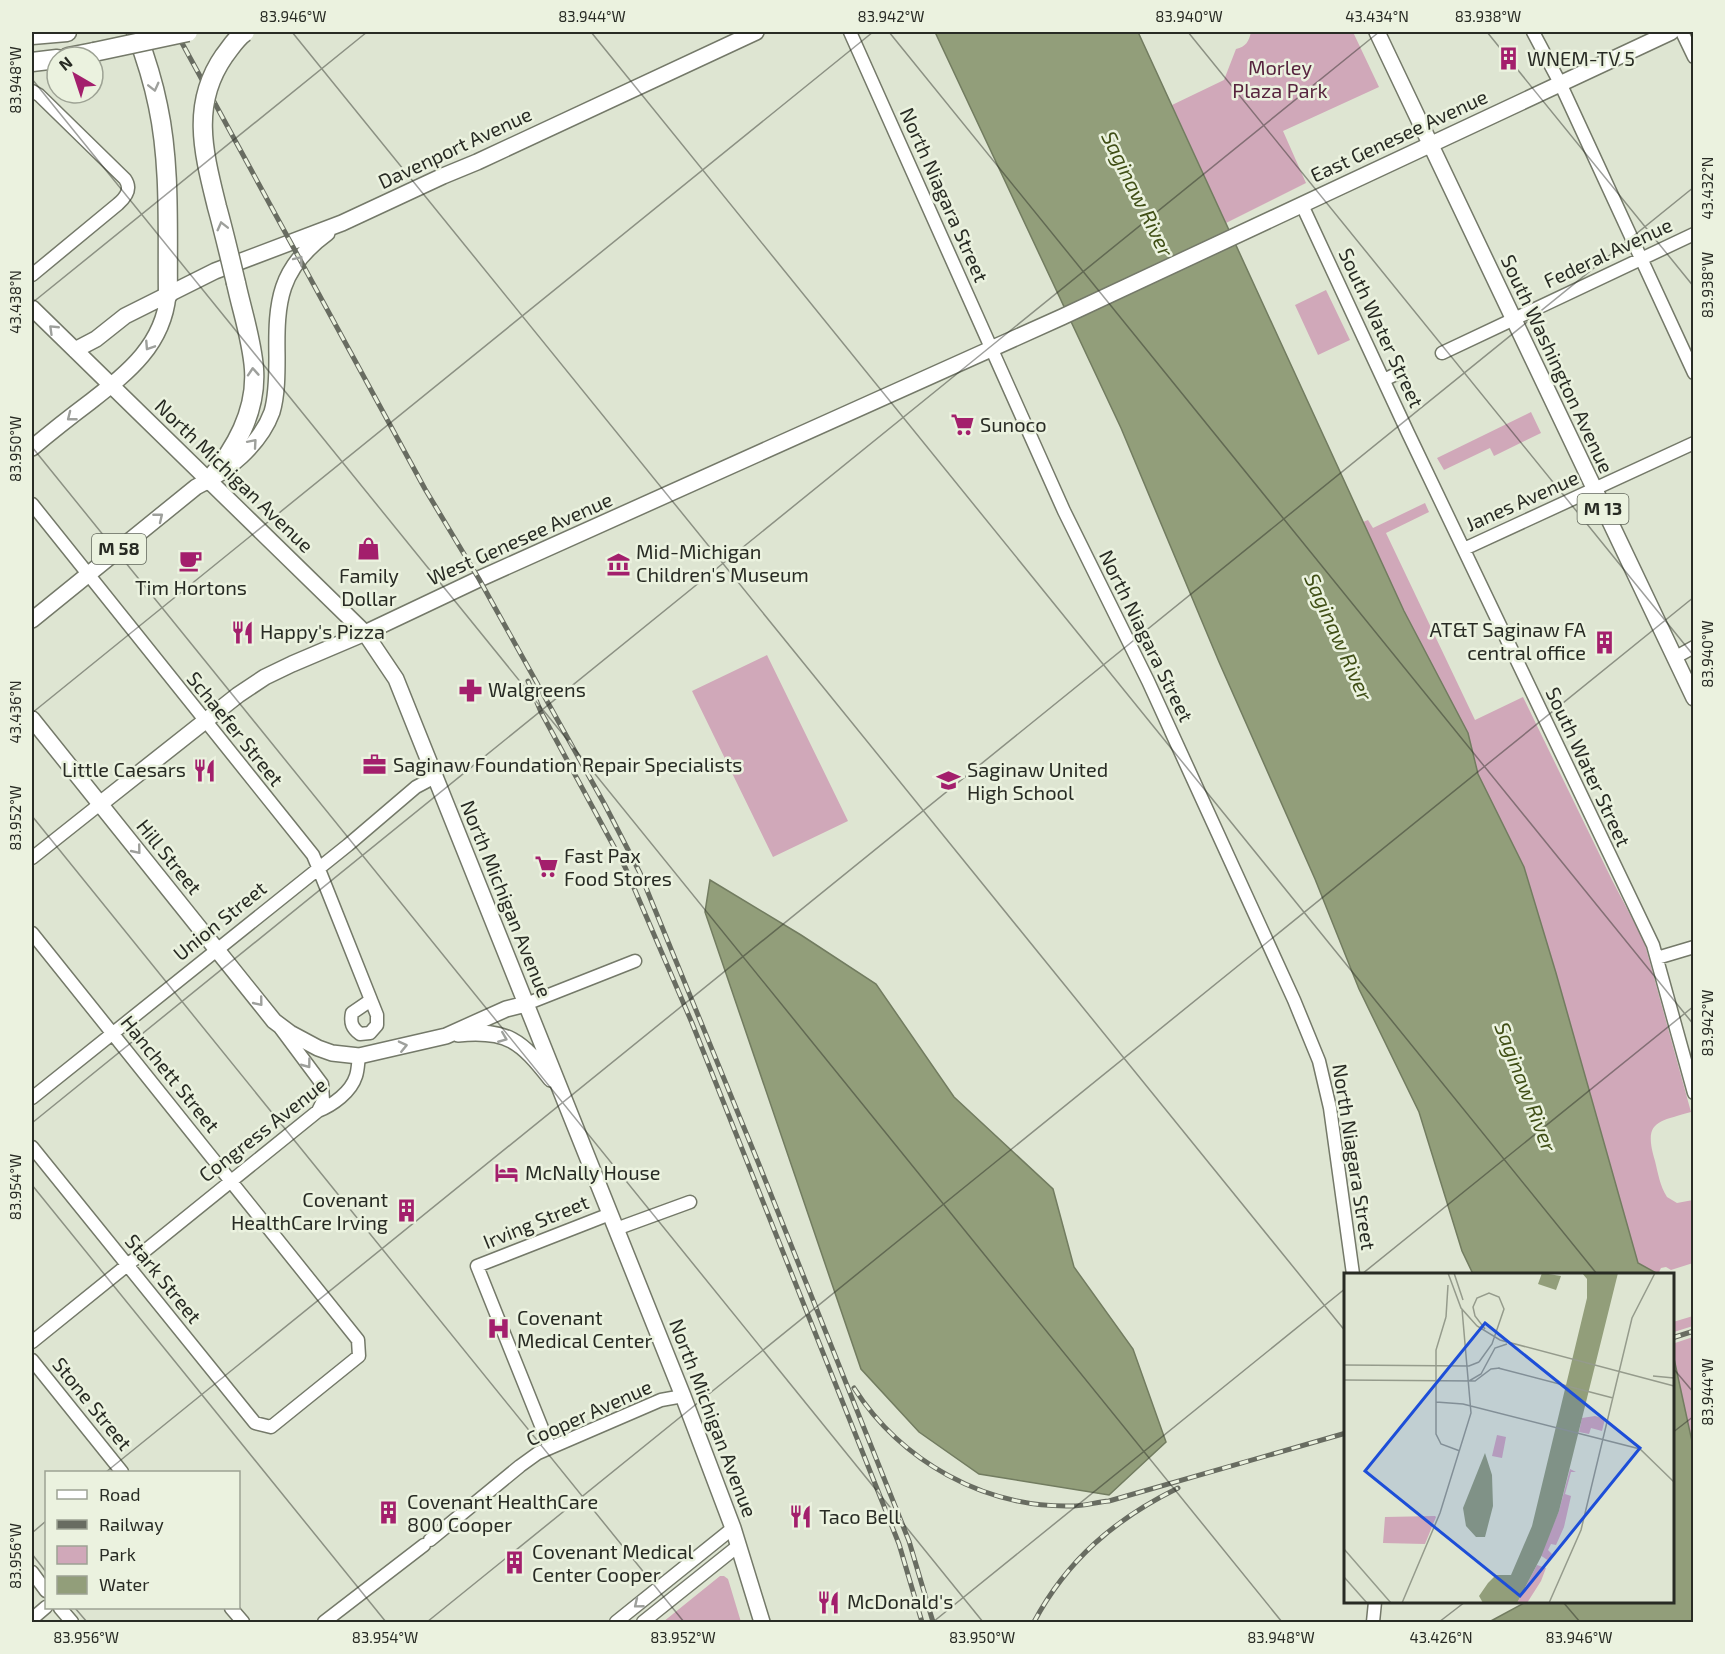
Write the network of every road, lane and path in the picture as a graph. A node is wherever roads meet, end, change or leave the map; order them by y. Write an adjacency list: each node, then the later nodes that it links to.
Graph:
1 (68, 32): 11 (highway)
2 (136, 32): 22 (highway, one-way to 22)
3 (188, 32): 12 (highway, bridge)
4 (245, 32): 35 (highway, one-way to 4, bridge)
5 (756, 32): 18 (main road, Davenport Avenue)
6 (850, 32): 26 (street, North Niagara Street)
7 (1377, 32): 16 (main road, M 13)
8 (1533, 32): 14 (street)
9 (1671, 32): 14 (main road, East Genesee Avenue)
10 (1682, 32): 13 (street)
11 (32, 36)
12 (105, 50)
13 (1694, 57)
14 (1560, 83): 16 (main road, East Genesee Avenue); 20 (street)
15 (32, 91): 21 (street)
16 (1430, 144): 17 (main road, East Genesee Avenue); 25 (main road, South Washington Avenue / M 13)
17 (1302, 205): 24 (main road, East Genesee Avenue); 31 (street, South Water Street)
18 (342, 223): 22 (main road, Davenport Avenue); 35 (main road, one-way to 18)
19 (1694, 234): 20 (street, Federal Avenue)
20 (1640, 259): 25 (street, Federal Avenue); 30 (street)
21 (32, 275)
22 (168, 295): 27 (main road, Davenport Avenue); 32 (main road, one-way to 32)
23 (32, 308): 27 (main road, North Michigan Avenue, one-way to 23)
24 (1062, 317): 26 (main road, West Genesee Avenue)
25 (1513, 320): 28 (street, Federal Avenue); 36 (main road, South Washington Avenue / M 13)
26 (992, 349): 41 (main road, West Genesee Avenue); 72 (street, North Niagara Street)
27 (75, 350): 32 (main road, North Michigan Avenue)
28 (1442, 353)
29 (1398, 373): 31 (street)
30 (1694, 373)
31 (1384, 380): 38 (street, South Water Street)
32 (111, 385): 34 (main road, one-way to 34); 35 (main road, North Michigan Avenue)
33 (1694, 443): 36 (street, Janes Avenue)
34 (32, 448)
35 (208, 481): 39 (main road, M 58, one-way to 35); 41 (main road, North Michigan Avenue)
36 (1593, 490): 38 (street, Janes Avenue); 43 (main road, South Washington Avenue / M 13)
37 (32, 504): 39 (street, Schaefer Street)
38 (1464, 549): 54 (street, South Water Street)
39 (87, 576): 40 (main road, M 58); 46 (street, Schaefer Street)
40 (32, 620)
41 (365, 633): 46 (main road, West Genesee Avenue); 47 (main road, North Michigan Avenue)
42 (1694, 647): 43 (street)
43 (1674, 658): 44 (main road, South Washington Avenue / M 13)
44 (1694, 698)
45 (32, 719): 48 (main road, Hill Street)
46 (204, 722): 48 (main road, West Genesee Avenue); 50 (street, Schaefer Street)
47 (435, 777): 50 (street, Union Street); 57 (main road, North Michigan Avenue)
48 (100, 804): 49 (street, West Genesee Avenue); 53 (main road, Hill Street, one-way to 53)
49 (32, 858)
50 (318, 867): 53 (street, Union Street); 56 (street, Schaefer Street)
51 (32, 933): 59 (street, Hanchett Street)
52 (1694, 946): 54 (street)
53 (216, 949): 58 (main road, Hill Street, one-way to 58); 59 (street, Union Street)
54 (1657, 958): 63 (street, South Water Street)
55 (635, 961): 57 (street)
56 (371, 1000)
57 (526, 1004): 60 (main road); 62 (main road, North Michigan Avenue)
58 (274, 1021): 61 (main road, Hill Street); 65 (street, Hill Street, one-way to 65)
59 (112, 1033): 64 (street, Union Street); 67 (street, Hanchett Street)
60 (446, 1036): 61 (main road, one-way to 60); 62 (main road, one-way to 62)
61 (359, 1056): 65 (street, Congress Avenue)
62 (561, 1093): 69 (main road, North Michigan Avenue)
63 (1694, 1093)
64 (32, 1098)
65 (318, 1111): 67 (street, Congress Avenue)
66 (32, 1147): 71 (street, Stark Street)
67 (231, 1181): 71 (street, Congress Avenue); 76 (street, Hanchett Street)
68 (690, 1202): 70 (street, Irving Street)
69 (610, 1214): 70 (main road, North Michigan Avenue); 77 (street, Irving Street)
70 (616, 1229): 75 (main road, North Michigan Avenue)
71 (126, 1265): 73 (street, Congress Avenue); 76 (street, Stark Street)
72 (1353, 1273)
73 (32, 1342)
74 (32, 1360): 78 (street, Stone Street)
75 (683, 1396): 77 (street, Cooper Avenue); 79 (main road, North Michigan Avenue)
76 (271, 1427)
77 (550, 1448): 90 (street, Cooper Avenue)
78 (120, 1471)
79 (733, 1528): 80 (main road, North Michigan Avenue); 91 (street, one-way to 91)
80 (738, 1546): 92 (street); 93 (main road, North Michigan Avenue)
81 (32, 1572): 82 (street)
82 (45, 1590)
83 (1375, 1603): 94 (street)
84 (45, 1608): 87 (street)
85 (61, 1609): 88 (street)
86 (232, 1609): 89 (street)
87 (32, 1619)
88 (72, 1623)
89 (243, 1623)
90 (324, 1623)
91 (616, 1623)
92 (643, 1623)
93 (762, 1623)
94 (1373, 1623)

